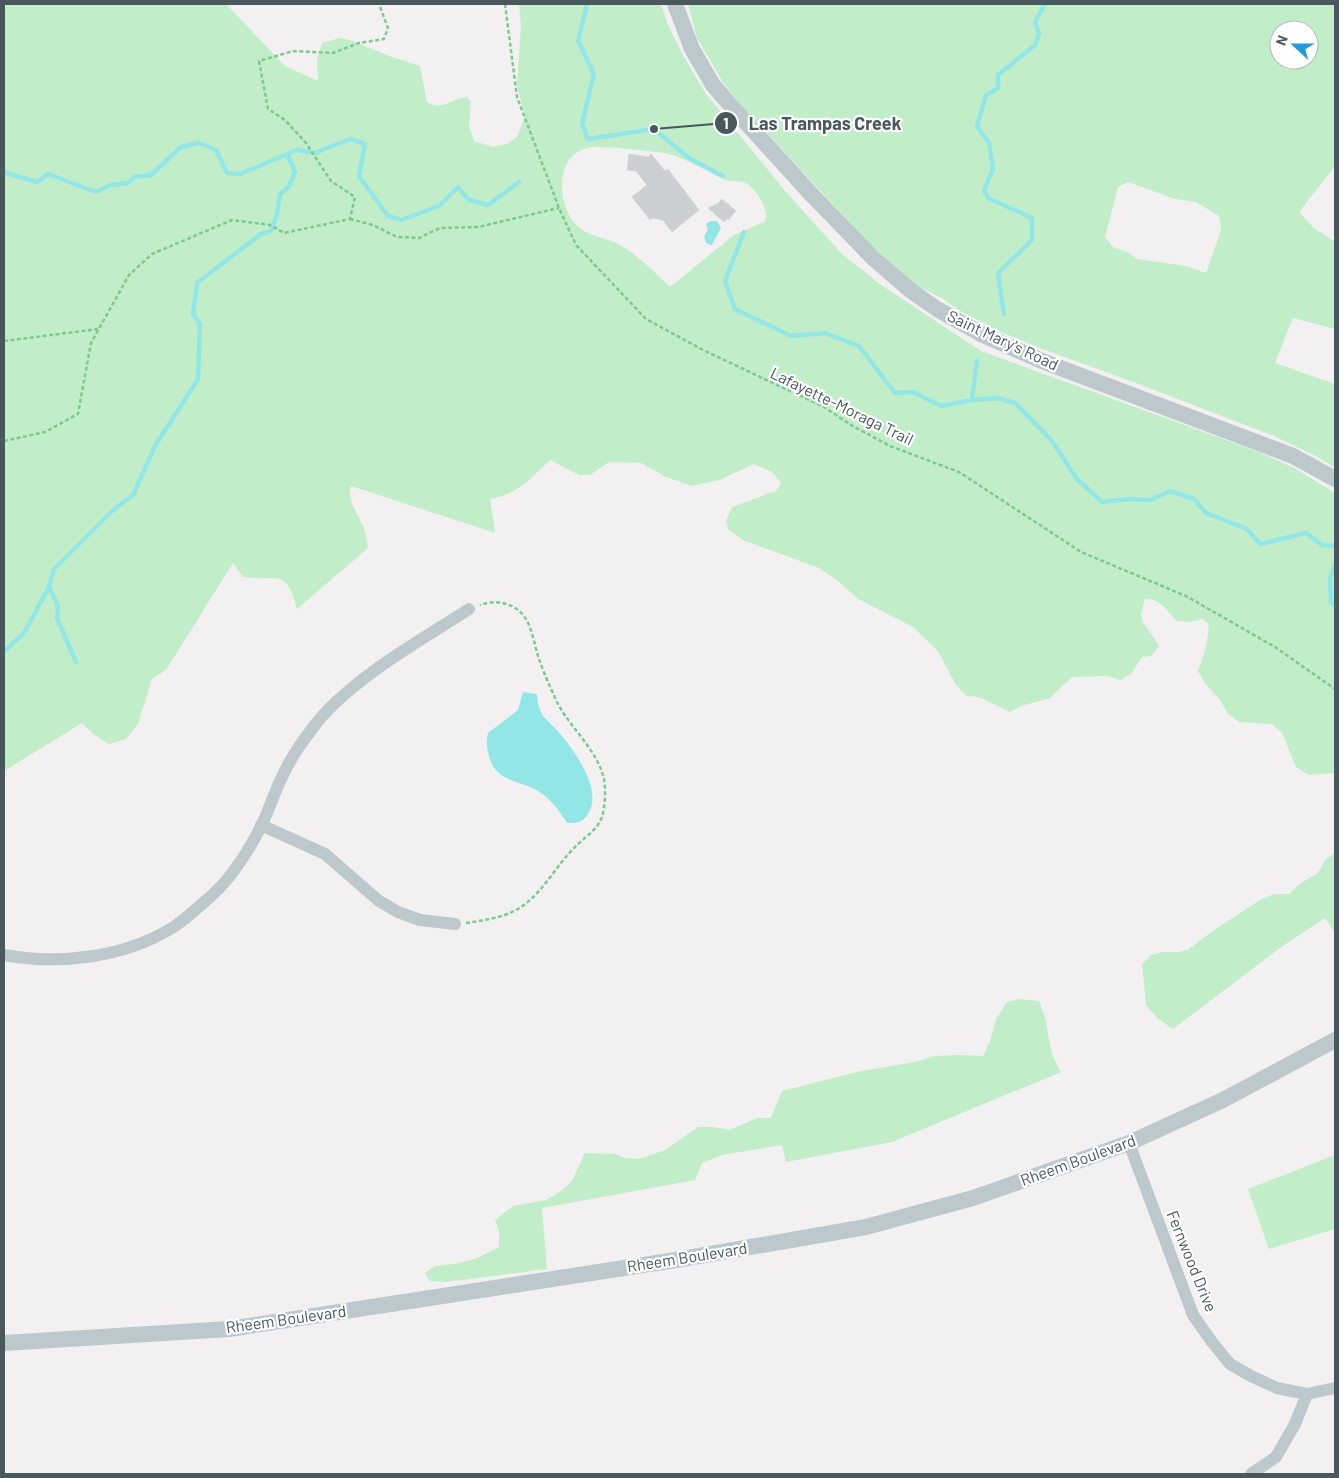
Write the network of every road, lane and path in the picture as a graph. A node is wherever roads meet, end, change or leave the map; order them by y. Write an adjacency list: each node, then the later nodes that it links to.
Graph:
1 (379, 4): 5 (path)
2 (505, 4): 4 (path, Lafayette-Moraga Trail)
3 (675, 4): 9 (street, Saint Mary's Road)
4 (559, 208): 5 (path); 11 (path, Lafayette-Moraga Trail)
5 (350, 219): 6 (path)
6 (98, 329): 7 (path); 8 (path)
7 (4, 341)
8 (4, 441)
9 (1335, 479)
10 (469, 609): 12 (street); 13 (path)
11 (1335, 689)
12 (261, 825): 13 (street); 14 (street)
13 (455, 924)
14 (4, 955)
15 (1335, 1040): 16 (street, Rheem Boulevard)
16 (1129, 1143): 17 (street, Rheem Boulevard); 19 (street, Fernwood Drive)
17 (4, 1343)
18 (1335, 1388): 19 (street, Fernwood Drive)
19 (1307, 1394): 20 (street)
20 (1251, 1474)

